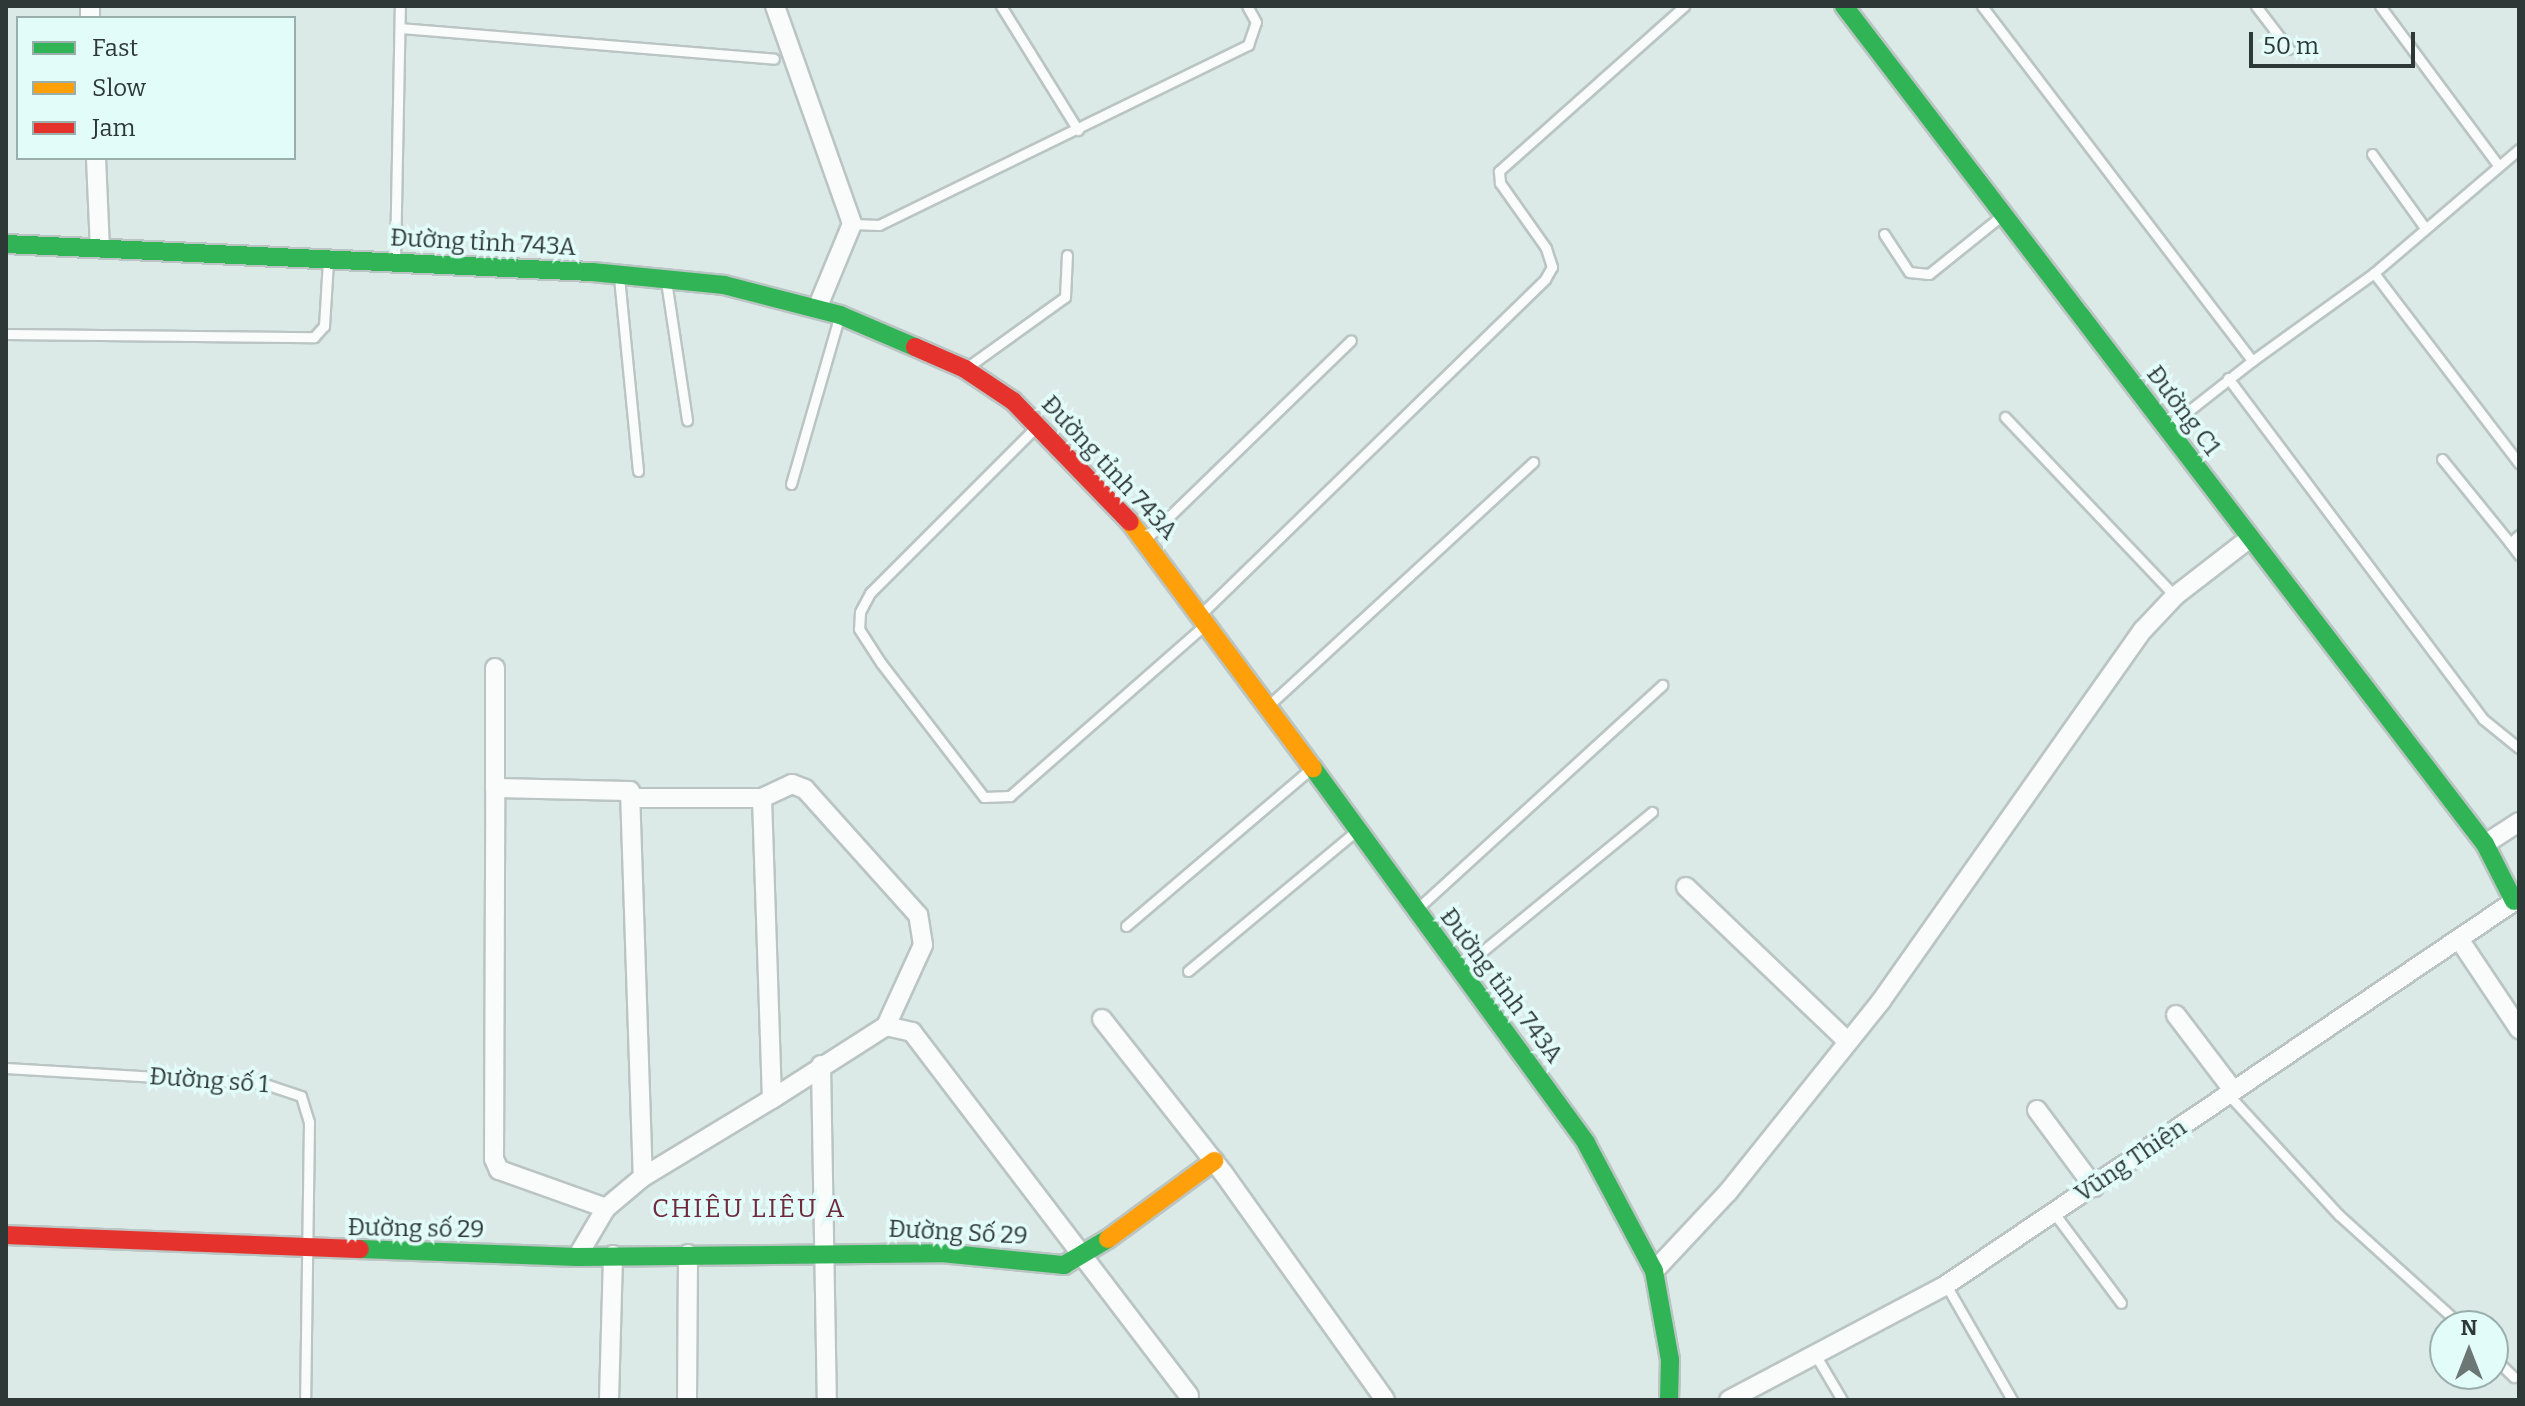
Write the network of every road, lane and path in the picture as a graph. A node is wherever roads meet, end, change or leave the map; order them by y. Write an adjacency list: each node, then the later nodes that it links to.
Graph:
1 (400, 6): 10 (lane)
2 (775, 6): 19 (street)
3 (1001, 6): 13 (lane)
4 (1247, 6): 13 (lane)
5 (1684, 6): 52 (lane)
6 (1844, 6): 18 (street, Đường C1)
7 (1982, 6): 34 (lane)
8 (2256, 6): 11 (lane)
9 (2380, 6): 17 (lane)
10 (400, 28): 12 (lane); 26 (lane)
11 (2289, 49)
12 (774, 59)
13 (1078, 130): 19 (lane)
14 (2519, 149): 17 (lane)
15 (2372, 154): 20 (lane)
16 (96, 160): 23 (street)
17 (2498, 165): 20 (lane)
18 (2005, 214): 21 (lane); 40 (street, Đường C1)
19 (852, 224): 30 (street)
20 (2425, 228): 27 (lane)
21 (1884, 234)
22 (6, 244): 23 (street, Đường tỉnh 743A)
23 (100, 248): 25 (street, Đường tỉnh 743A)
24 (1067, 255): 35 (lane)
25 (328, 259): 26 (street, Đường tỉnh 743A); 32 (lane)
26 (395, 263): 28 (street, Đường tỉnh 743A)
27 (2374, 273): 34 (lane); 43 (lane)
28 (618, 274): 29 (street, Đường tỉnh 743A); 44 (lane)
29 (665, 278): 30 (street, Đường tỉnh 743A); 38 (lane)
30 (818, 306): 31 (street, Đường tỉnh 743A)
31 (840, 315): 35 (street, Đường tỉnh 743A); 45 (lane)
32 (6, 334)
33 (1351, 340): 48 (lane)
34 (2252, 361): 36 (lane)
35 (965, 369): 39 (street, Đường tỉnh 743A)
36 (2228, 378): 40 (lane); 56 (lane)
37 (2005, 417): 51 (lane)
38 (687, 420)
39 (1039, 424): 48 (street, Đường tỉnh 743A); 52 (lane)
40 (2166, 428): 47 (street, Đường C1)
41 (2442, 459): 49 (lane)
42 (1533, 462): 55 (lane)
43 (2519, 463)
44 (638, 471)
45 (791, 484)
46 (2519, 535): 49 (lane)
47 (2250, 538): 51 (street); 64 (street, Đường C1)
48 (1146, 539): 52 (street, Đường tỉnh 743A)
49 (2510, 543): 50 (lane)
50 (2519, 555)
51 (2175, 596): 76 (street)
52 (1203, 620): 55 (street, Đường tỉnh 743A)
53 (495, 668): 58 (street)
54 (1662, 685): 67 (lane)
55 (1266, 708): 57 (street, Đường tỉnh 743A)
56 (2519, 748)
57 (1310, 768): 63 (street, Đường tỉnh 743A); 68 (lane)
58 (495, 788): 59 (street); 85 (street)
59 (631, 798): 60 (street); 83 (street)
60 (762, 798): 74 (street); 80 (street)
61 (1652, 812): 70 (lane)
62 (2519, 822): 64 (street)
63 (1355, 832): 67 (street, Đường tỉnh 743A); 71 (lane)
64 (2485, 844): 66 (street, Đường C1)
65 (1686, 887): 76 (street)
66 (2517, 899): 69 (street, Vũng Thiện)
67 (1415, 911): 70 (street, Đường tỉnh 743A)
68 (1126, 926)
69 (2461, 942): 75 (street); 79 (street, Vũng Thiện)
70 (1460, 970): 94 (street, Đường tỉnh 743A)
71 (1188, 971)
72 (2176, 1015): 79 (street)
73 (1102, 1019): 82 (street)
74 (886, 1026): 77 (street); 92 (street)
75 (2519, 1029)
76 (1848, 1042): 94 (street)
77 (821, 1065): 80 (street); 89 (street)
78 (6, 1068): 88 (lane, Đường số 1)
79 (2231, 1092): 84 (street, Vũng Thiện); 97 (lane)
80 (772, 1099): 83 (street)
81 (2037, 1110): 84 (street)
82 (1214, 1161): 92 (street); 106 (street)
83 (643, 1177): 85 (street)
84 (2094, 1187): 86 (street, Vũng Thiện)
85 (606, 1208): 93 (street)
86 (2054, 1213): 95 (street, Vũng Thiện); 96 (lane)
87 (6, 1235): 88 (street, Đường số 29)
88 (308, 1251): 93 (street, Đường số 29); 102 (lane)
89 (825, 1252): 90 (street, Đường số 29); 92 (street, Đường Số 29); 105 (street)
90 (688, 1254): 91 (street, Đường số 29); 104 (street)
91 (613, 1255): 93 (street, Đường số 29); 103 (street)
92 (1086, 1256): 101 (street)
93 (577, 1257)
94 (1654, 1271): 107 (street, Đường tỉnh 743A)
95 (1946, 1285): 98 (street, Vũng Thiện); 110 (lane)
96 (2121, 1303)
97 (2444, 1310)
98 (1816, 1356): 108 (street, Vũng Thiện); 109 (lane)
99 (2509, 1372): 100 (lane)
100 (2514, 1377)
101 (1189, 1395)
102 (305, 1400)
103 (609, 1400)
104 (687, 1400)
105 (827, 1400)
106 (1385, 1400)
107 (1669, 1400)
108 (1729, 1400)
109 (1842, 1400)
110 (2012, 1400)

